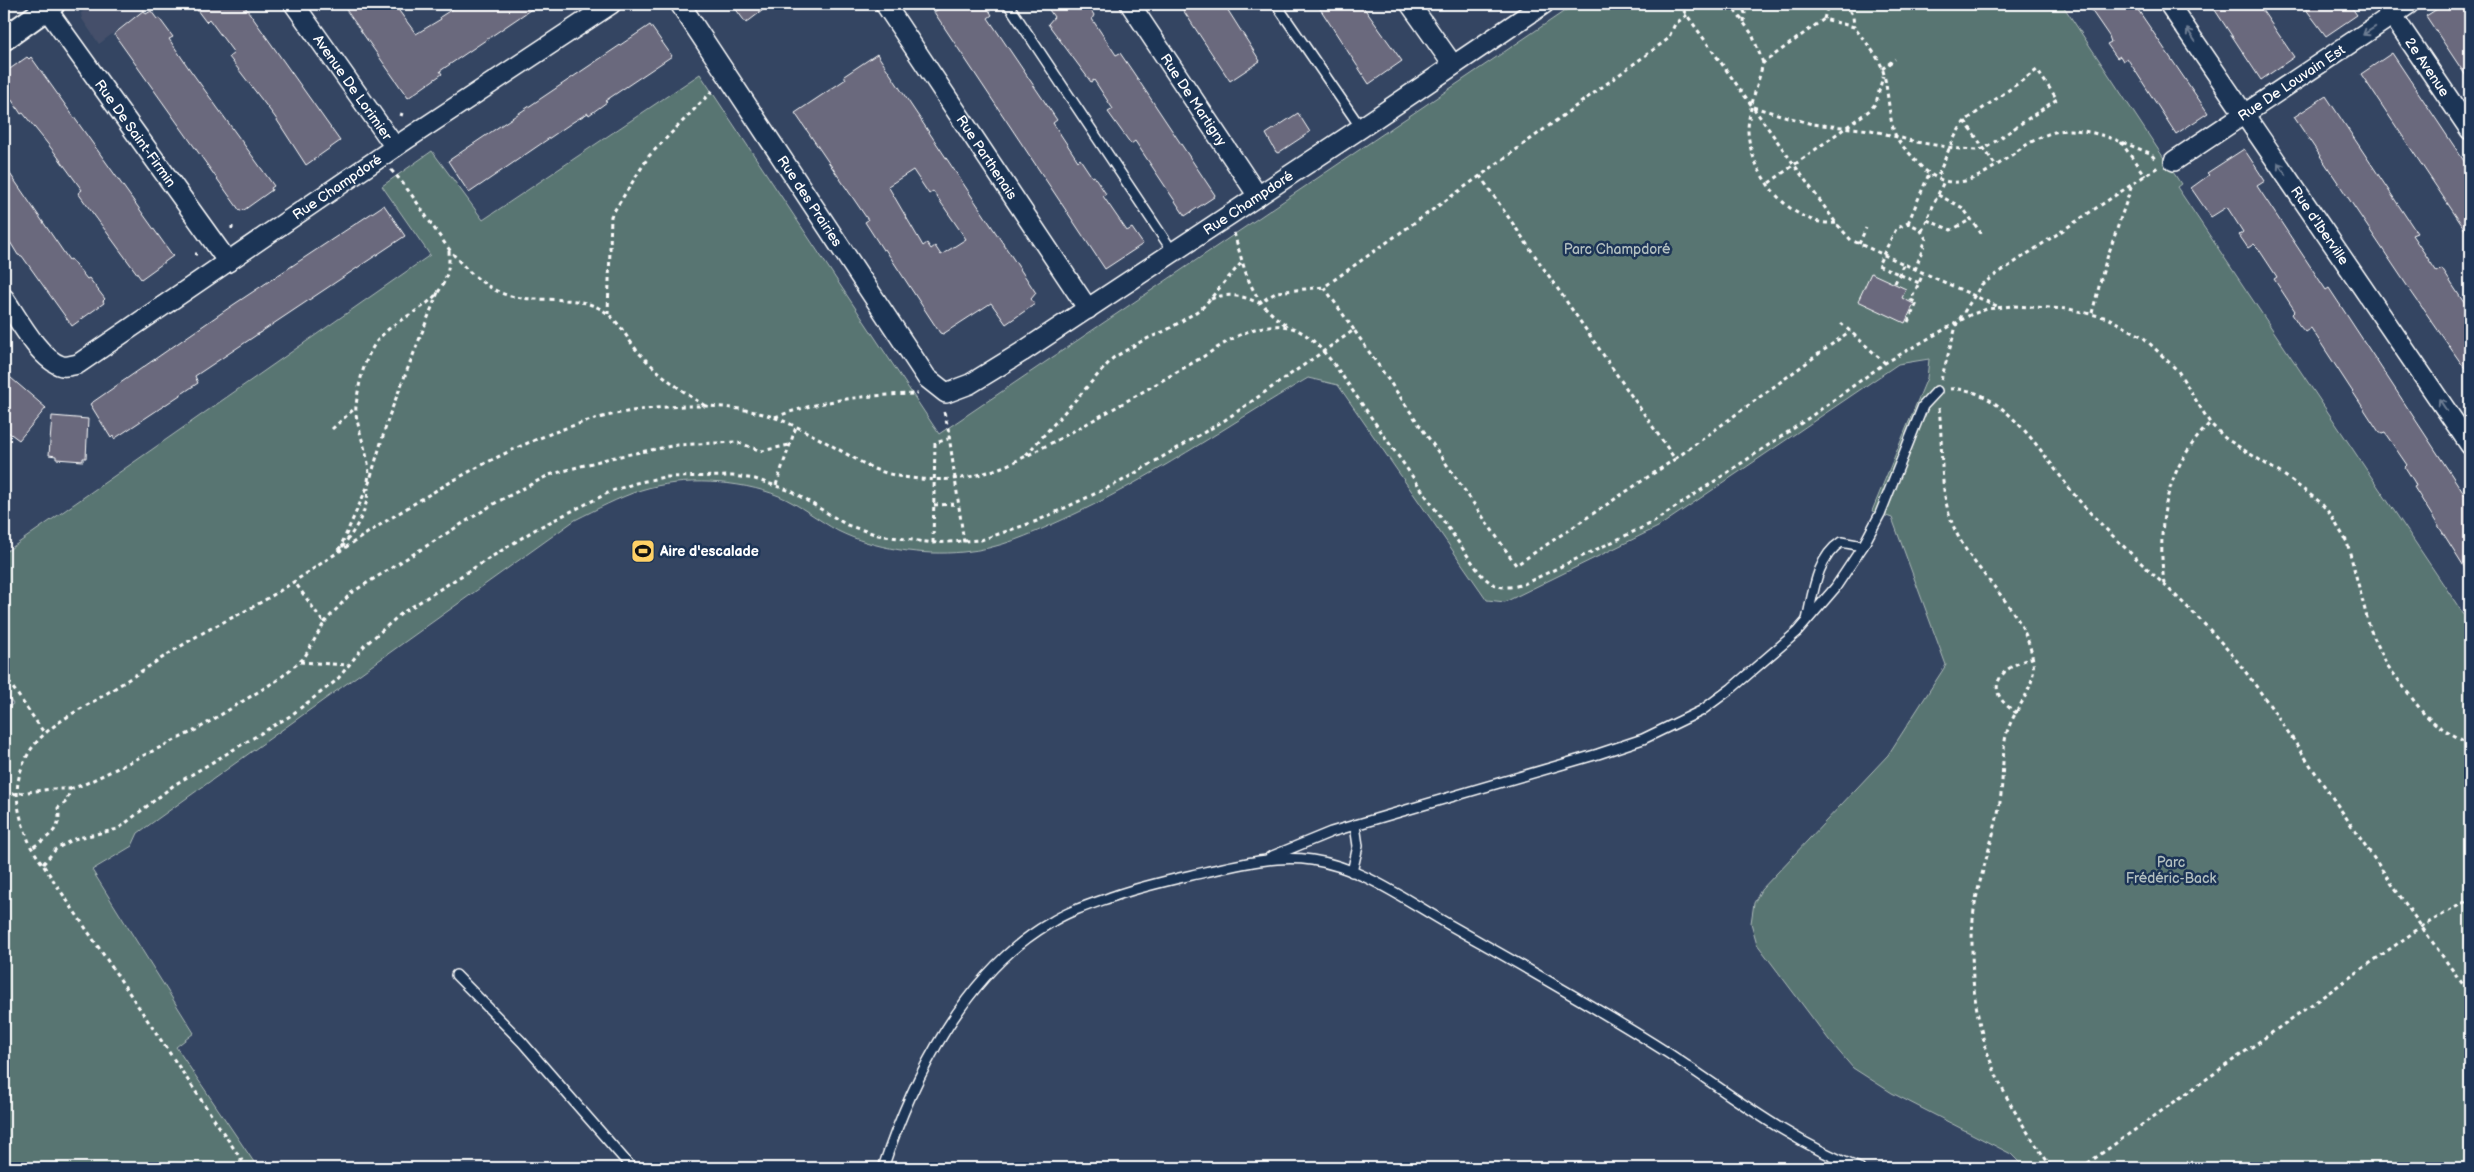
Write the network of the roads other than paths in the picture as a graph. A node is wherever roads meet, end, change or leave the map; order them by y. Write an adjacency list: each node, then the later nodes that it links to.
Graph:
1 (294, 4): 19 (street, Avenue De Lorimier)
2 (611, 4): 19 (street, Rue Champdoré)
3 (680, 4): 27 (street, Rue des Prairies)
4 (885, 4): 25 (street, Rue Parthenais)
5 (1008, 4): 22 (lane)
6 (1130, 4): 21 (street, Rue De Martigny)
7 (1276, 4): 17 (lane)
8 (1410, 4): 15 (street)
9 (1544, 4): 15 (street, Rue Champdoré)
10 (2169, 4): 16 (street, Rue d'Iberville, one-way to 10)
11 (2409, 4): 13 (street, Rue De Louvain Est)
12 (48, 5): 14 (street); 23 (street, Rue De Saint-Firmin)
13 (2389, 9): 16 (street, Rue De Louvain Est, one-way to 16); 18 (street, 2e Avenue)
14 (4, 39)
15 (1453, 65): 17 (street, Rue Champdoré)
16 (2244, 113): 20 (street, Rue De Louvain Est); 28 (street, Rue d'Iberville, one-way to 16)
17 (1361, 128): 21 (street, Rue Champdoré)
18 (2470, 130)
19 (395, 147): 23 (street, Rue Champdoré)
20 (2167, 163)
21 (1258, 196): 22 (street, Rue Champdoré)
22 (1173, 252): 25 (street, Rue Champdoré)
23 (228, 262): 24 (street, Rue Champdoré)
24 (4, 298)
25 (1088, 309): 27 (street, Rue Champdoré)
26 (1937, 391): 29 (lane)
27 (946, 393)
28 (2470, 445)
29 (1863, 546): 30 (lane); 30 (lane)
30 (1807, 621): 31 (lane)
31 (1355, 826): 32 (lane); 33 (lane)
32 (1267, 859): 33 (lane); 36 (lane)
33 (1352, 872): 37 (lane)
34 (456, 975): 35 (lane)
35 (632, 1168)
36 (883, 1168)
37 (1859, 1168)

